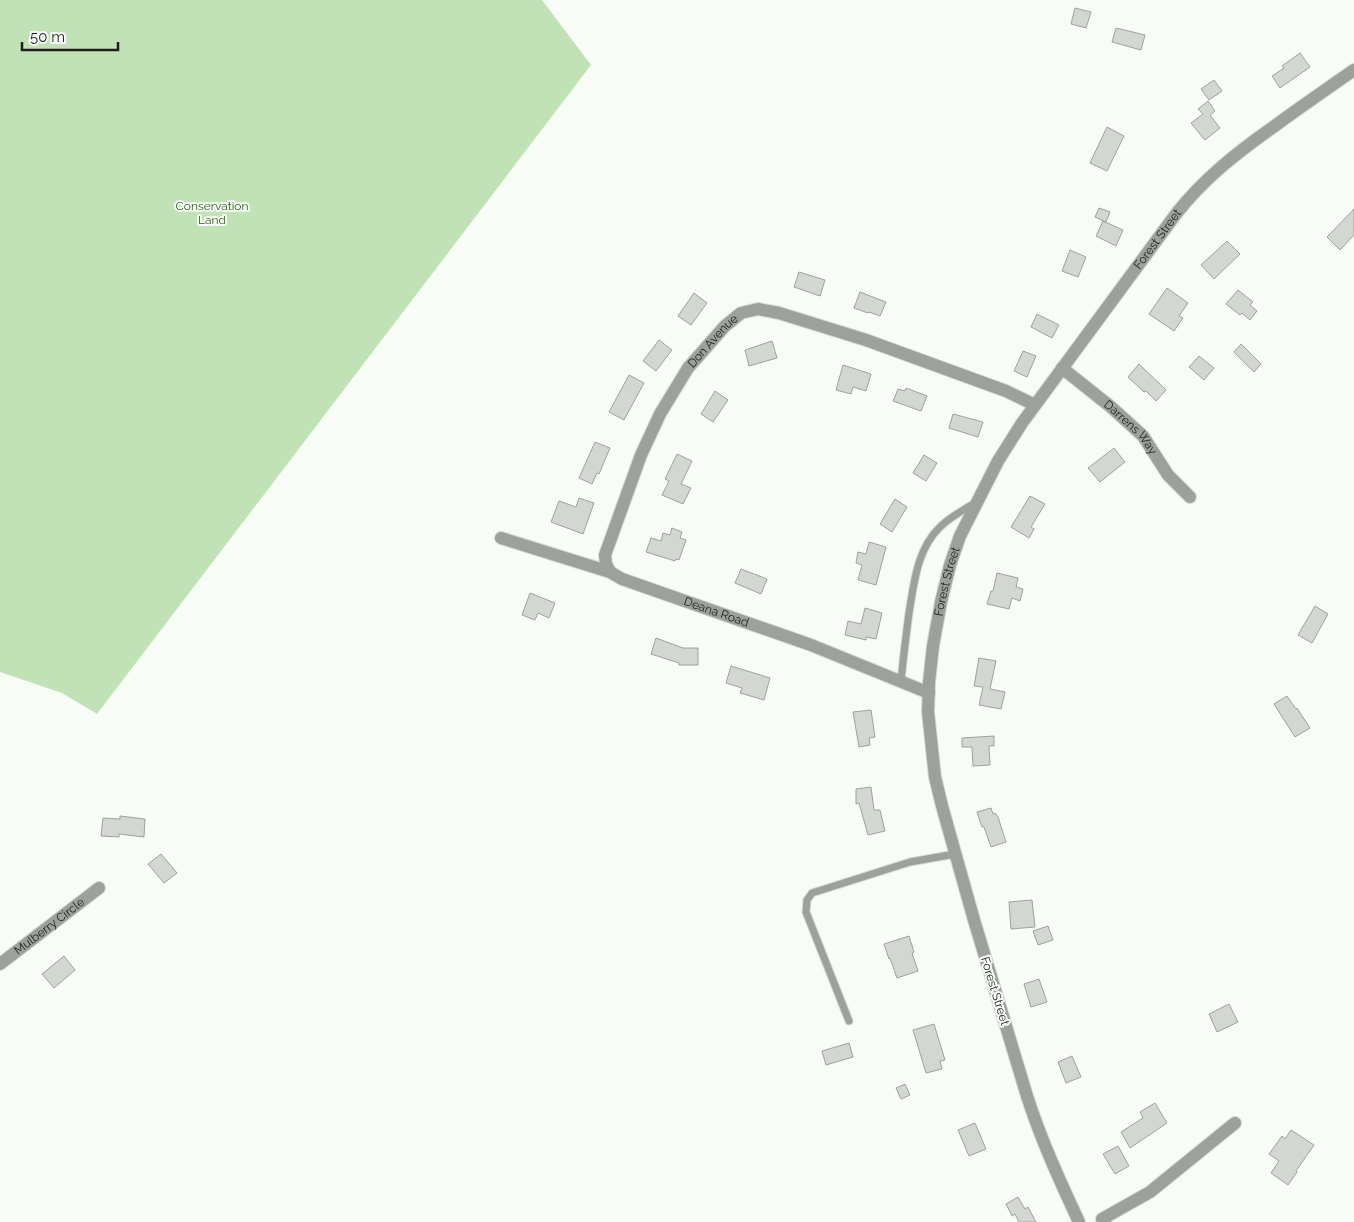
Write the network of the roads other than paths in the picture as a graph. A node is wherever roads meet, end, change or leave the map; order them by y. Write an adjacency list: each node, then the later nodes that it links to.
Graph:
1 (1354, 70): 2 (street, Forest Street)
2 (1062, 368): 3 (street, Forest Street); 4 (street, Darrens Way)
3 (1036, 405): 5 (street, Forest Street); 7 (street, Don Avenue)
4 (1190, 497)
5 (976, 503): 8 (lane); 9 (street, Forest Street)
6 (501, 538): 7 (street, Deana Road)
7 (610, 572): 8 (street, Deana Road)
8 (901, 682): 9 (street, Deana Road)
9 (929, 693): 10 (street, Forest Street)
10 (955, 854): 13 (lane); 16 (street, Forest Street)
11 (99, 888): 12 (street, Mulberry Circle)
12 (0, 964)
13 (849, 1021)
14 (1235, 1123): 15 (street)
15 (1101, 1221)
16 (1079, 1222)

